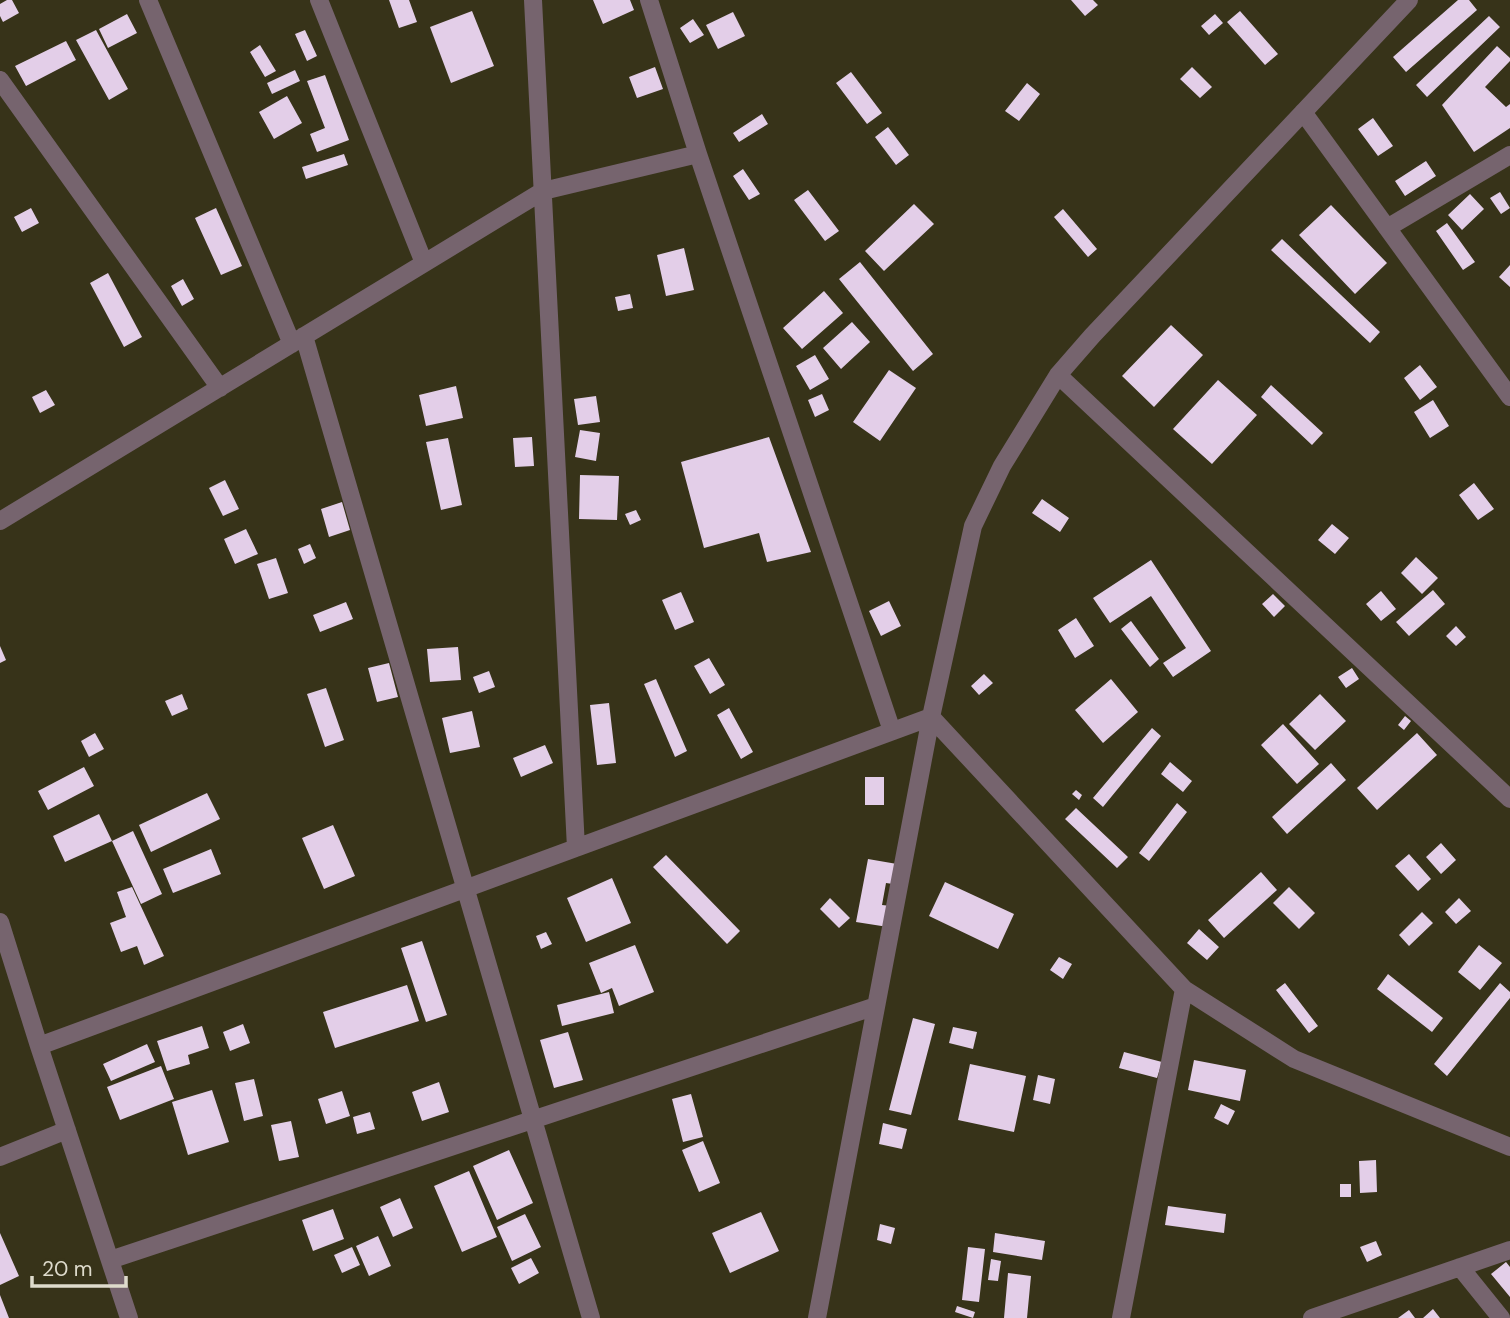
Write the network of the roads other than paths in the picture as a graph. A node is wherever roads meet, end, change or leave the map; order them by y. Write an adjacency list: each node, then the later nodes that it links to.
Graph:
1 (148, 0): 13 (street)
2 (319, 0): 12 (street)
3 (533, 0): 10 (street)
4 (649, 0): 8 (street)
5 (1409, 0): 7 (street)
6 (0, 80): 15 (street)
7 (1303, 112): 11 (street); 14 (street)
8 (698, 154): 10 (street); 19 (street)
9 (1510, 155): 11 (street)
10 (543, 191): 12 (street); 21 (street)
11 (1387, 228): 16 (street)
12 (424, 263): 13 (street)
13 (298, 340): 15 (street); 22 (street)
14 (1058, 375): 18 (street); 20 (street)
15 (220, 388): 17 (street)
16 (1510, 397)
17 (0, 521)
18 (931, 717): 19 (street); 25 (street); 26 (street)
19 (892, 731): 21 (street)
20 (1510, 799)
21 (576, 848): 22 (street)
22 (466, 889): 27 (street); 28 (street)
23 (0, 922): 24 (street)
24 (6, 962): 27 (street)
25 (1184, 989): 30 (street); 38 (street)
26 (876, 1006): 28 (street); 37 (street)
27 (39, 1046): 29 (street)
28 (533, 1120): 33 (street); 36 (street)
29 (67, 1130): 31 (street); 33 (street)
30 (1510, 1147)
31 (0, 1157)
32 (1510, 1250): 34 (street)
33 (110, 1260): 35 (street)
34 (1460, 1267): 39 (street); 40 (street)
35 (129, 1318)
36 (590, 1318)
37 (817, 1318)
38 (1121, 1318)
39 (1312, 1318)
40 (1501, 1318)

